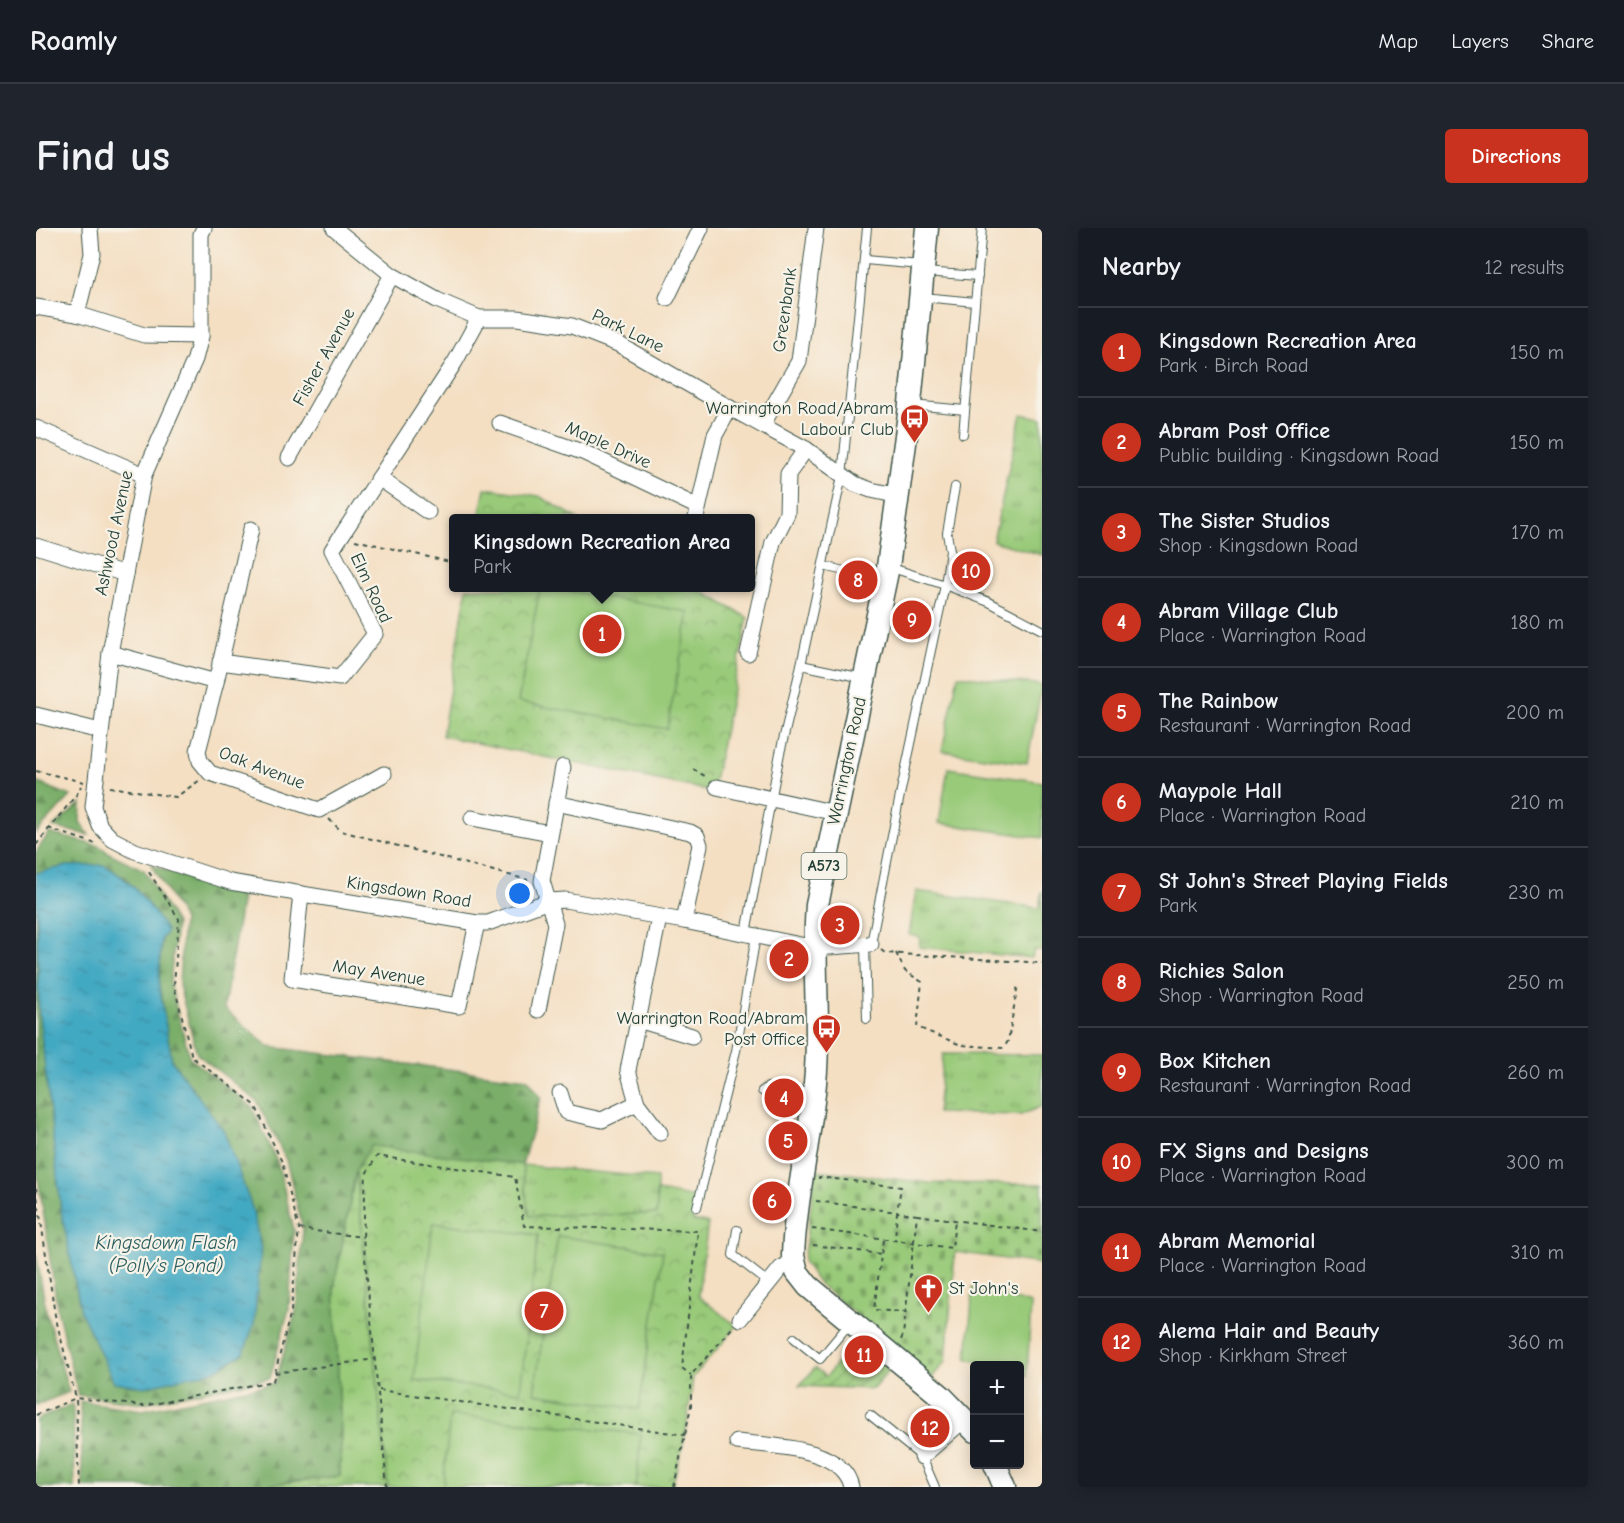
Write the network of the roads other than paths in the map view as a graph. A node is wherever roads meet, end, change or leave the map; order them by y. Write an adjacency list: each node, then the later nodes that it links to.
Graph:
1 (90, 228): 17 (street)
2 (204, 228): 19 (street, Ashwood Avenue)
3 (334, 228): 11 (street, Park Lane)
4 (701, 228): 14 (street)
5 (816, 228): 24 (street, Greenbank)
6 (867, 228): 9 (lane)
7 (927, 228): 10 (main road, Warrington Road / A573)
8 (982, 228): 12 (lane)
9 (865, 260): 10 (lane); 30 (lane)
10 (923, 269): 12 (lane); 13 (main road, Warrington Road / A573)
11 (392, 275): 18 (street, Park Lane); 28 (street, Fisher Avenue)
12 (978, 276): 15 (lane)
13 (921, 297): 15 (lane); 20 (main road, Warrington Road / A573)
14 (667, 298)
15 (975, 302): 22 (lane)
16 (36, 307): 17 (street)
17 (77, 314): 19 (street)
18 (479, 318): 21 (street, Park Lane); 31 (street, Elm Road)
19 (201, 336): 29 (street, Ashwood Avenue)
20 (910, 404): 22 (lane); 33 (main road, Warrington Road / A573)
21 (730, 408): 24 (street, Park Lane); 35 (street)
22 (965, 410): 26 (lane)
23 (500, 423): 35 (street, Maple Drive)
24 (763, 424): 27 (street, Park Lane)
25 (36, 428): 29 (street)
26 (963, 434)
27 (806, 449): 30 (street, Park Lane); 44 (street)
28 (289, 458)
29 (144, 475): 40 (street, Ashwood Avenue)
30 (842, 476): 33 (street, Park Lane); 38 (lane)
31 (379, 478): 34 (street); 45 (street, Elm Road)
32 (955, 487): 41 (lane)
33 (899, 496): 39 (main road, Warrington Road / A573)
34 (428, 512)
35 (697, 513)
36 (251, 529): 45 (street, Oak Avenue)
37 (36, 546): 40 (street)
38 (823, 566): 39 (lane); 46 (lane)
39 (886, 573): 41 (lane); 47 (main road, Warrington Road / A573)
40 (125, 574): 43 (street, Ashwood Avenue)
41 (945, 585): 42 (lane); 66 (lane)
42 (1042, 630)
43 (110, 653): 48 (street); 50 (street, Ashwood Avenue)
44 (748, 653)
45 (220, 662): 48 (street, Oak Avenue)
46 (801, 665): 47 (lane); 55 (lane)
47 (864, 679): 57 (main road, Warrington Road / A573)
48 (216, 682): 52 (street, Oak Avenue)
49 (36, 715): 50 (street)
50 (100, 731): 53 (street, Ashwood Avenue)
51 (563, 767): 56 (street)
52 (384, 774)
53 (96, 784): 60 (street, Kingsdown Road)
54 (717, 787): 55 (street)
55 (772, 800): 57 (street); 65 (lane)
56 (556, 803): 59 (street); 63 (street)
57 (836, 813): 67 (main road, Warrington Road / A573)
58 (472, 818): 59 (street)
59 (550, 833): 61 (street)
60 (302, 894): 64 (street, Kingsdown Road); 64 (street, May Avenue)
61 (549, 901): 62 (street, Kingsdown Road); 64 (street, Kingsdown Road); 68 (street)
62 (660, 918): 63 (street, Kingsdown Road); 70 (street)
63 (684, 921): 65 (street, Kingsdown Road)
64 (477, 923)
65 (751, 935): 67 (street, Kingsdown Road); 77 (lane)
66 (868, 944): 67 (street, Kingsdown Road); 69 (lane)
67 (815, 948): 74 (main road, Warrington Road / A573)
68 (538, 1010)
69 (867, 1019)
70 (638, 1020): 71 (street); 75 (street)
71 (692, 1036)
72 (762, 1091): 74 (lane)
73 (560, 1093): 75 (street)
74 (814, 1094): 79 (main road, Warrington Road / A573)
75 (637, 1103): 76 (street)
76 (660, 1133)
77 (698, 1207)
78 (737, 1230): 80 (lane)
79 (794, 1262): 80 (street); 82 (main road)
80 (769, 1283): 81 (street)
81 (740, 1319)
82 (850, 1322): 83 (lane); 85 (main road)
83 (794, 1338)
84 (870, 1415): 87 (lane)
85 (970, 1425): 87 (street)
86 (737, 1442): 89 (street)
87 (922, 1457): 90 (lane)
88 (997, 1469): 91 (main road)
89 (851, 1487)
90 (935, 1487)
91 (1005, 1487)

